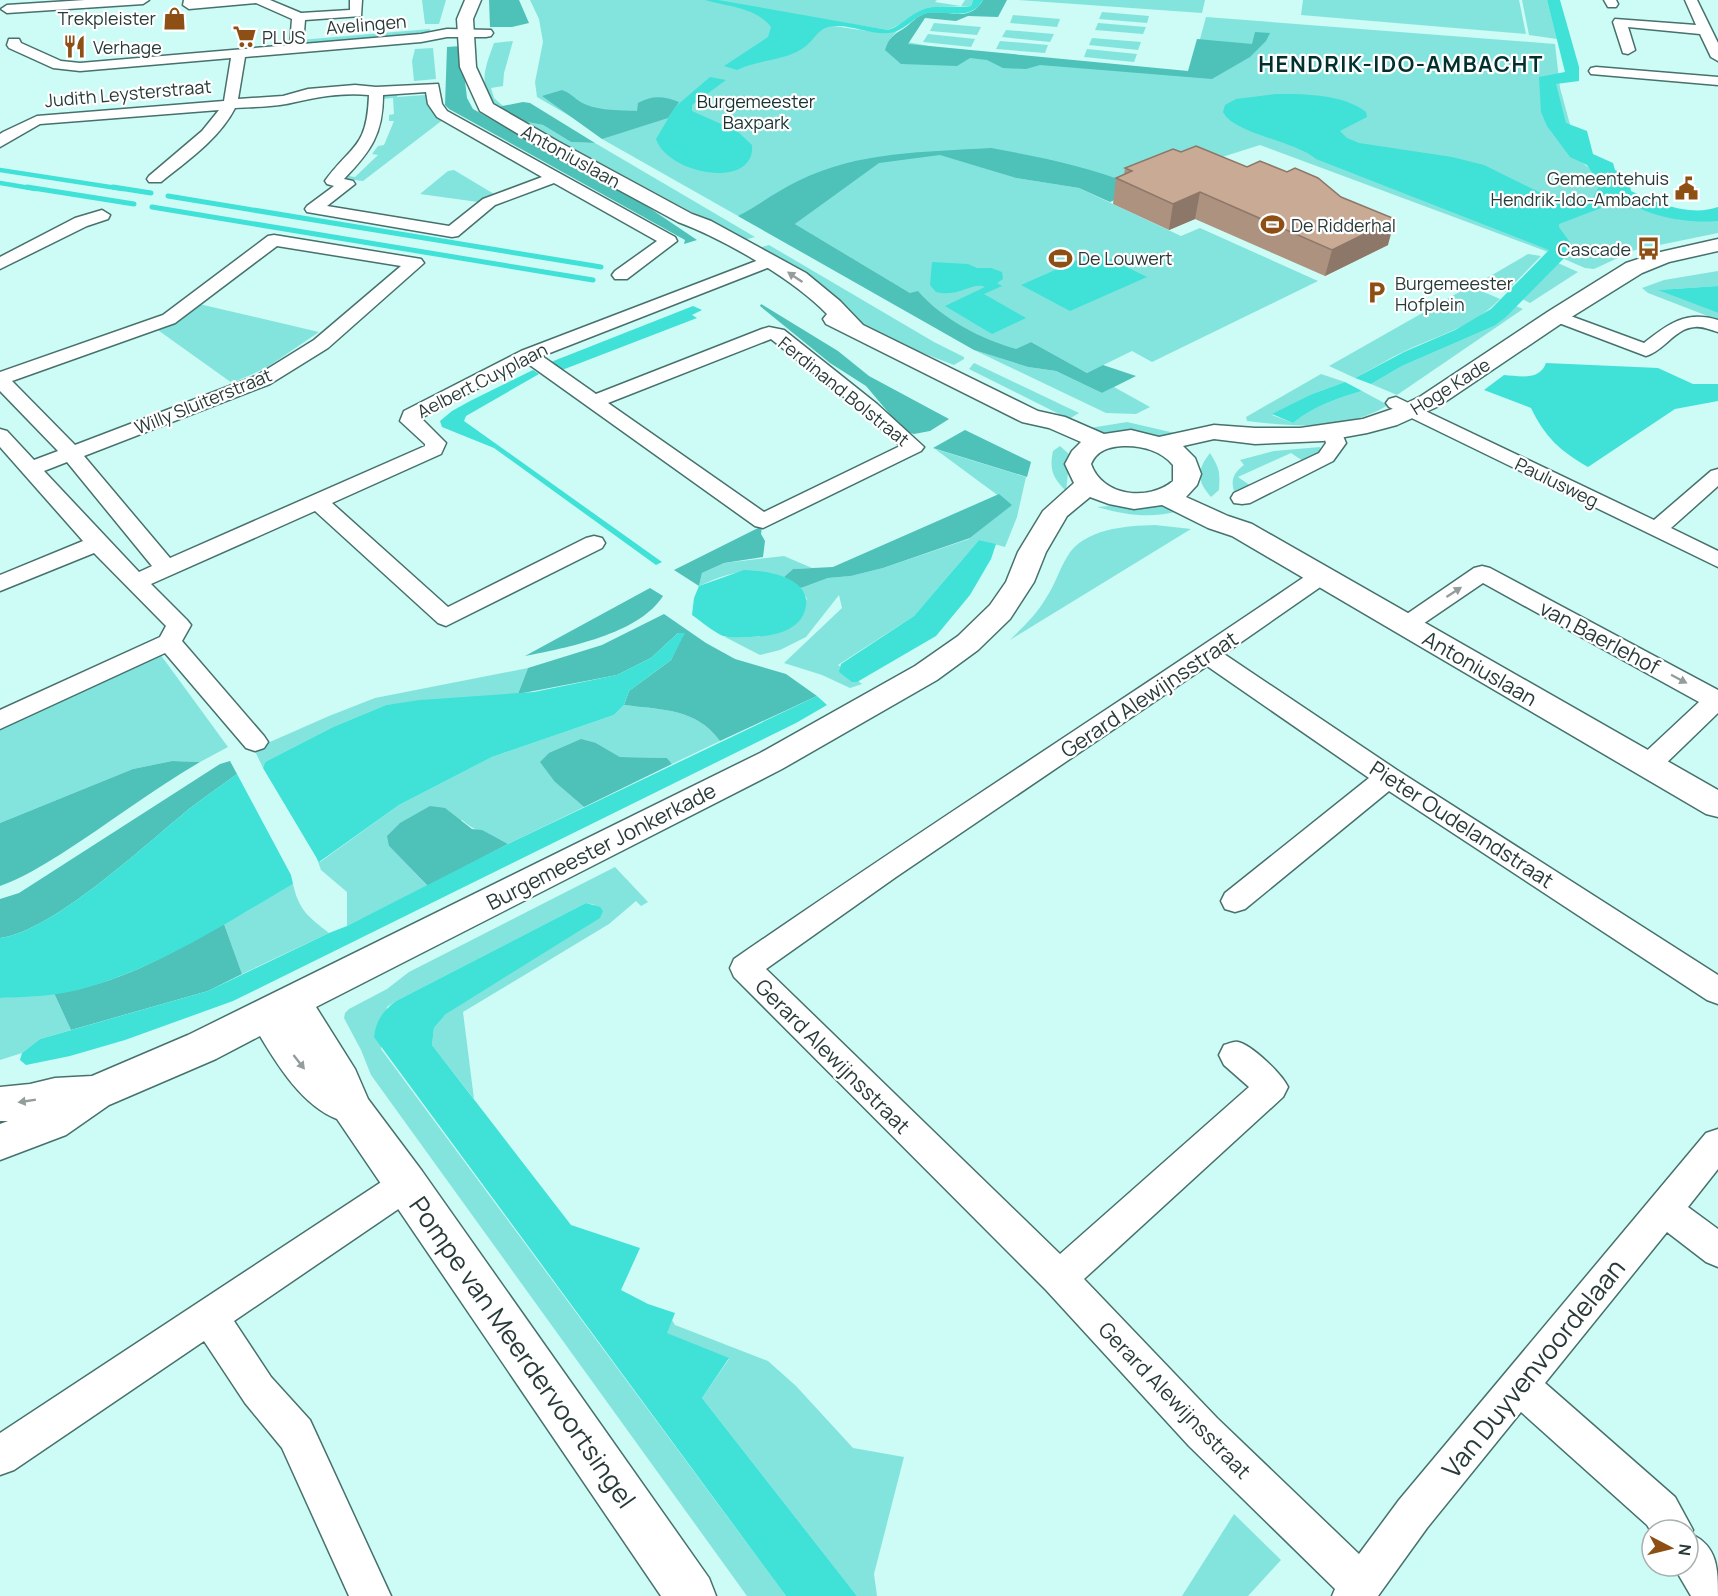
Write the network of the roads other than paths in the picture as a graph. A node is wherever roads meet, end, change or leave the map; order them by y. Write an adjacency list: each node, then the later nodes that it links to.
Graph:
1 (143, 0): 9 (street)
2 (190, 0): 3 (street)
3 (253, 0)
4 (259, 0): 10 (street)
5 (356, 0): 10 (street)
6 (473, 0): 13 (main road, Antoniuslaan)
7 (481, 0): 12 (main road)
8 (1691, 0): 11 (street)
9 (7, 9)
10 (299, 17): 15 (street)
11 (1705, 30): 16 (street); 18 (street)
12 (486, 33): 13 (street, Avelingen); 20 (main road)
13 (465, 34): 15 (street, Avelingen); 20 (main road, Antoniuslaan)
14 (1, 35): 17 (street, Avelingen)
15 (296, 48): 17 (street, Avelingen)
16 (1628, 50)
17 (239, 53): 23 (street)
18 (1718, 57)
19 (1596, 71): 21 (street)
20 (473, 78): 28 (main road, Antoniuslaan)
21 (1718, 81)
22 (376, 92): 23 (street, Judith Leysterstraat); 25 (street); 25 (street)
23 (230, 103): 24 (street, Judith Leysterstraat); 26 (street)
24 (0, 142)
25 (556, 177): 33 (street)
26 (155, 178)
27 (102, 215): 31 (street)
28 (685, 218): 30 (main road, Antoniuslaan); 32 (main road, Antoniuslaan)
29 (1718, 245): 34 (main road, Hoge Kade)
30 (769, 261): 32 (street, Aelbert Cuyplaan); 36 (main road, Antoniuslaan, one-way to 30)
31 (0, 264)
32 (747, 269): 36 (main road, Antoniuslaan); 37 (street, Aelbert Cuyplaan)
33 (621, 275)
34 (1557, 316): 35 (street); 40 (main road, Hoge Kade)
35 (1718, 326)
36 (855, 329): 45 (main road, Antoniuslaan)
37 (528, 355): 39 (street, Ferdinand Bolstraat); 53 (street, Aelbert Cuyplaan)
38 (0, 380): 46 (street); 46 (street, Willy Sluiterstraat)
39 (592, 402): 39 (street, Ferdinand Bolstraat)
40 (1404, 407): 41 (main road, Hoge Kade); 54 (street, Paulusweg)
41 (1333, 433): 43 (main road, Hoge Kade); 52 (street)
42 (0, 435): 47 (street)
43 (1252, 436): 44 (main road, Hoge Kade); 50 (main road, Hoge Kade)
44 (1160, 444): 45 (main road); 50 (main road, Antoniuslaan)
45 (1093, 446): 51 (main road)
46 (70, 452): 47 (street, Willy Sluiterstraat); 58 (street)
47 (26, 463): 48 (street, Willy Sluiterstraat); 55 (street)
48 (0, 465)
49 (1718, 475): 54 (street)
50 (1177, 481): 51 (main road, Hoge Kade); 59 (main road, Antoniuslaan)
51 (1099, 490): 72 (main road, Burgemeester Jonkerkade)
52 (1242, 498)
53 (318, 502): 56 (street); 58 (street, Aelbert Cuyplaan)
54 (1656, 530): 57 (street, Paulusweg)
55 (97, 543): 60 (street); 61 (street)
56 (594, 543)
57 (1718, 560)
58 (166, 568): 60 (street, Aelbert Cuyplaan)
59 (1321, 576): 62 (main road, Antoniuslaan); 64 (street, Gerard Alewijnsstraat)
60 (137, 581): 63 (street)
61 (0, 584)
62 (1406, 625): 67 (main road, Antoniuslaan); 67 (street, van Baerlehof, one-way to 67)
63 (169, 642): 65 (street); 66 (street)
64 (1208, 655): 68 (street, Pieter Oudelandstraat); 81 (street, Gerard Alewijnsstraat)
65 (0, 720)
66 (255, 742)
67 (1648, 765): 69 (main road, Antoniuslaan)
68 (1388, 777): 70 (street); 71 (street, Pieter Oudelandstraat)
69 (1718, 805)
70 (1235, 901)
71 (1718, 991)
72 (279, 1007): 74 (main road, Burgemeester Jonkerkade); 78 (main road, Pompe van Meerdervoortsingel)
73 (1234, 1055): 81 (street)
74 (95, 1093): 75 (main road, Burgemeester Jonkerkade, one-way to 75); 76 (main road, Burgemeester Jonkerkade)
75 (0, 1104)
76 (0, 1142)
77 (1718, 1144): 79 (street, Van Duyvenvoordelaan)
78 (407, 1184): 82 (street); 89 (main road, Pompe van Meerdervoortsingel)
79 (1663, 1209): 80 (street); 83 (street, Van Duyvenvoordelaan)
80 (1718, 1250)
81 (1059, 1278): 87 (street, Gerard Alewijnsstraat)
82 (210, 1317): 84 (street); 88 (street)
83 (1520, 1386): 85 (street); 87 (street, Van Duyvenvoordelaan)
84 (0, 1456)
85 (1665, 1518)
86 (1700, 1572): 90 (street)
87 (1357, 1590)
88 (370, 1596)
89 (691, 1596)
90 (1715, 1596)

